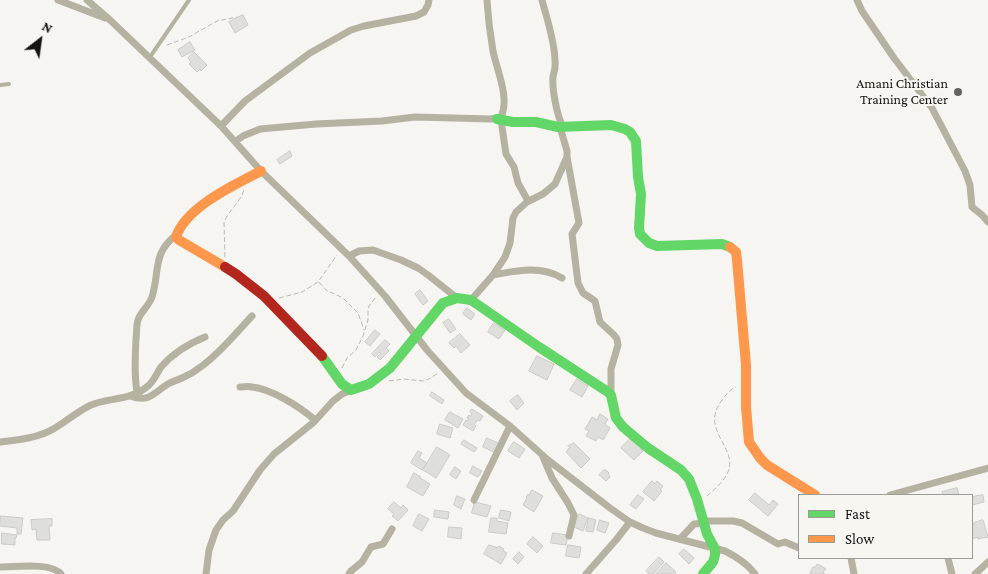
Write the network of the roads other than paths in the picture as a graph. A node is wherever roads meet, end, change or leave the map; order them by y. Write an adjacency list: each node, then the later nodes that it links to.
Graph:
1 (58, 0): 8 (street)
2 (87, 0): 8 (street)
3 (189, 0): 9 (lane)
4 (428, 0): 13 (street)
5 (487, 0): 12 (street)
6 (542, 0): 14 (street)
7 (857, 0): 19 (street)
8 (110, 20): 9 (street)
9 (150, 58): 13 (street)
10 (9, 84): 11 (lane)
11 (0, 85)
12 (499, 119): 14 (street); 15 (street); 18 (street)
13 (222, 126): 15 (street)
14 (561, 127): 16 (street); 38 (street)
15 (236, 141): 17 (street)
16 (566, 157): 18 (street); 32 (street)
17 (261, 170): 20 (street); 21 (street)
18 (527, 202): 22 (street)
19 (988, 222)
20 (176, 234): 30 (street); 31 (street)
21 (349, 256): 24 (street); 27 (street)
22 (493, 275): 23 (street); 25 (street)
23 (562, 278)
24 (457, 298): 25 (street); 27 (street)
25 (471, 300): 32 (street)
26 (252, 316): 31 (street)
27 (417, 336): 30 (street); 34 (street)
28 (205, 337): 31 (street)
29 (240, 387): 33 (street)
30 (351, 390): 33 (street)
31 (133, 394): 35 (street)
32 (611, 395): 42 (street)
33 (315, 420): 53 (street)
34 (510, 426): 36 (street); 40 (street)
35 (0, 442)
36 (542, 454): 41 (street); 44 (street)
37 (988, 468): 39 (street)
38 (813, 494)
39 (894, 494)
40 (474, 500)
41 (630, 522): 45 (street); 55 (street)
42 (704, 522): 45 (street); 46 (street); 47 (street)
43 (392, 529): 54 (street)
44 (569, 536)
45 (680, 539): 47 (street)
46 (798, 548)
47 (716, 549): 56 (street); 57 (street)
48 (851, 559): 58 (street)
49 (948, 559): 59 (street)
50 (988, 562): 60 (street)
51 (0, 566): 52 (street)
52 (61, 574)
53 (206, 574)
54 (349, 574)
55 (586, 574)
56 (703, 574)
57 (755, 574)
58 (854, 574)
59 (952, 574)
60 (975, 574)

